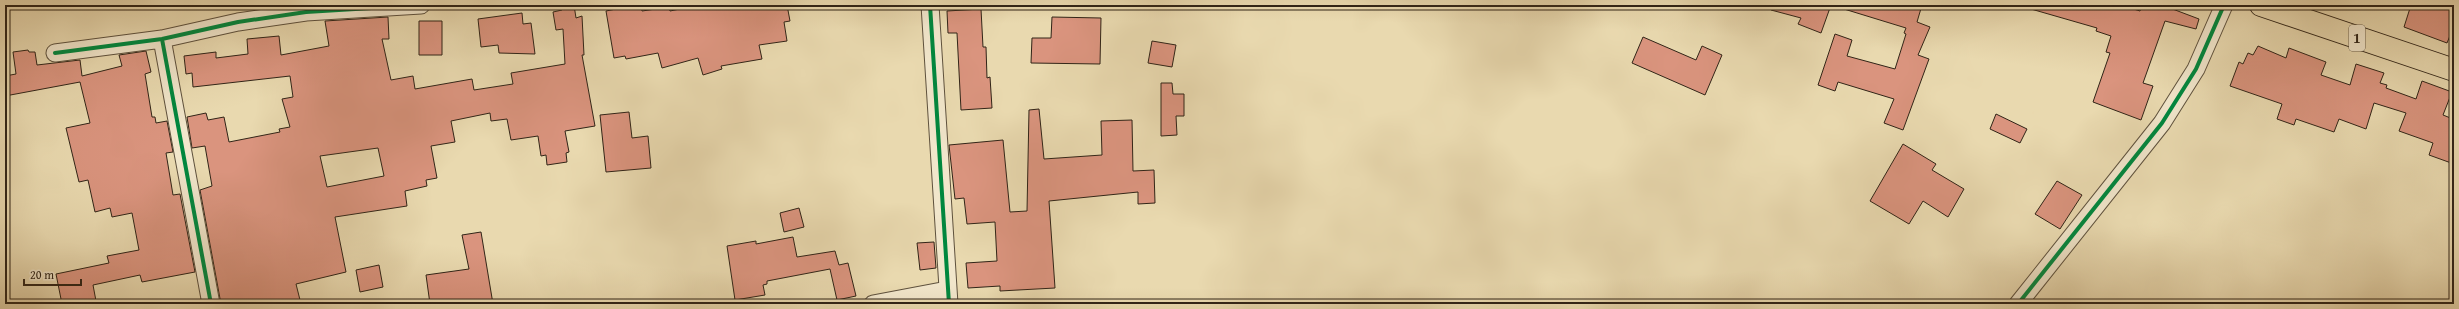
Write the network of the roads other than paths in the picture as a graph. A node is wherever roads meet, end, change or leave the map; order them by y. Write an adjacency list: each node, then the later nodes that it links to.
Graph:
1 (421, 5): 5 (street)
2 (930, 5): 8 (street)
3 (2224, 5): 11 (street)
4 (2261, 5): 7 (highway, 1)
5 (162, 38): 6 (street); 9 (street)
6 (55, 52)
7 (2454, 70)
8 (948, 297): 10 (street)
9 (211, 304)
10 (873, 304)
11 (2018, 304)

